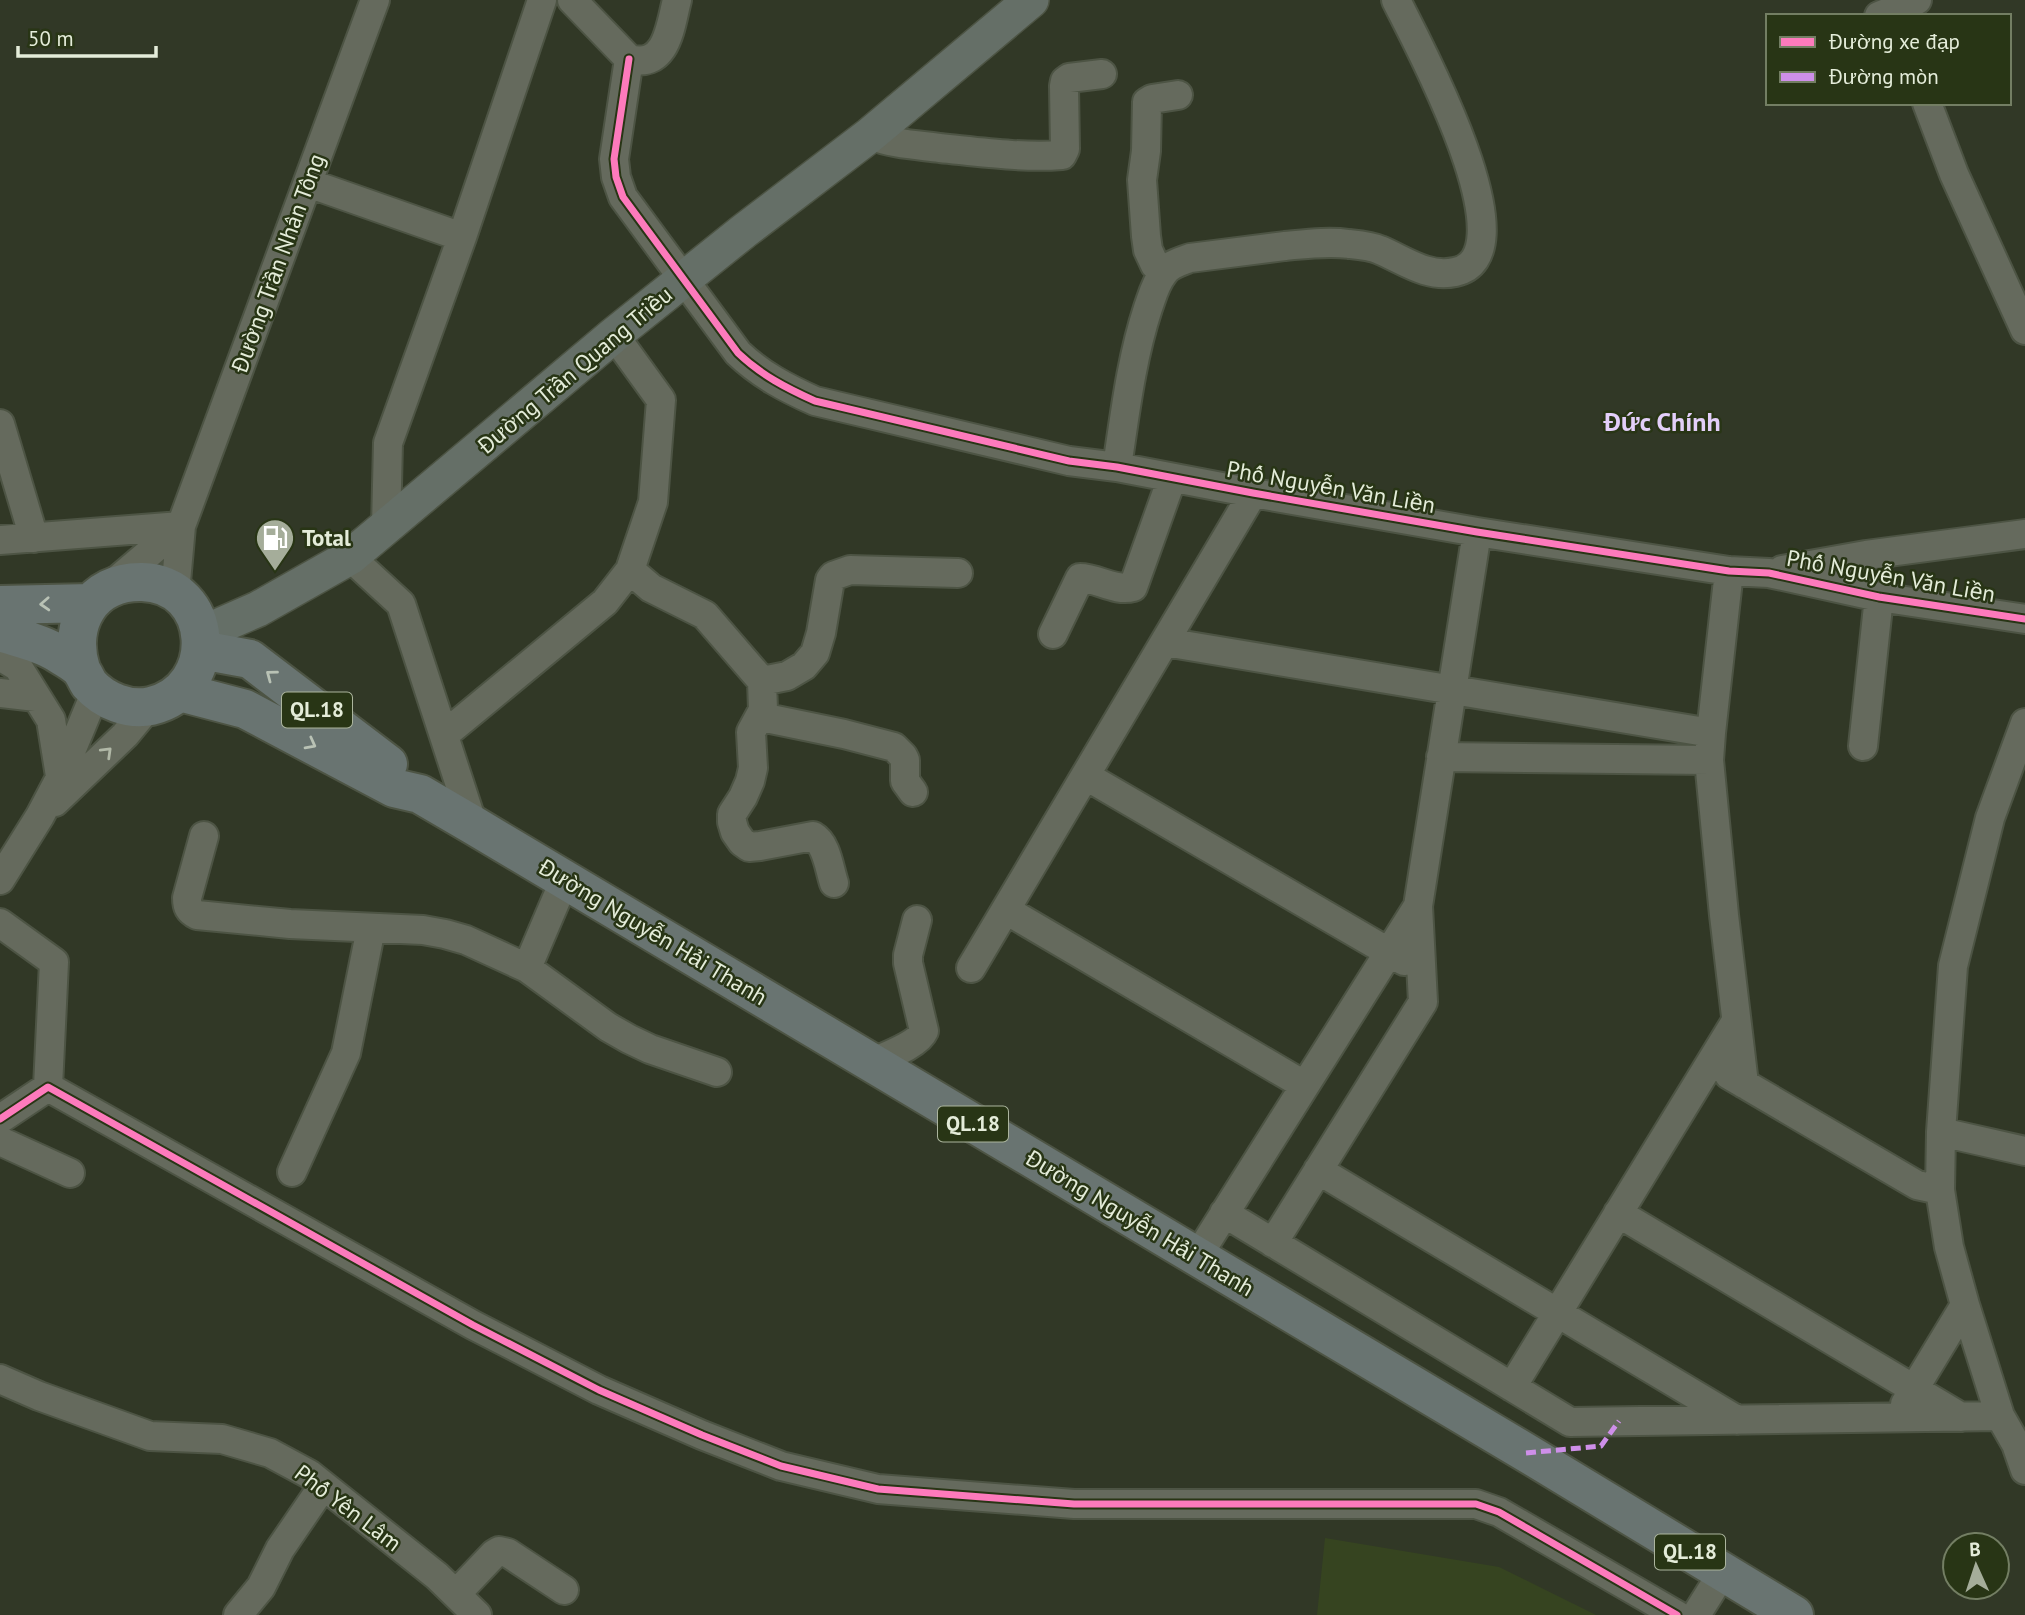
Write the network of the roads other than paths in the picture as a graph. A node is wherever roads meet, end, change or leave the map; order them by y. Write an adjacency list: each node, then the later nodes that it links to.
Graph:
1 (375, 0): 14 (street, Đường Trần Nhân Tông)
2 (542, 0): 15 (street)
3 (572, 0): 9 (street)
4 (677, 0): 9 (street)
5 (1031, 0): 13 (main road, Đường Trần Quang Triều)
6 (1396, 0): 16 (street)
7 (1917, 0): 8 (street)
8 (1884, 14)
9 (629, 59): 17 (street, Phố Nguyễn Văn Liền)
10 (1102, 74): 13 (street)
11 (1178, 95): 16 (street)
12 (1928, 105): 18 (street)
13 (870, 135): 17 (main road, Đường Trần Quang Triều)
14 (307, 183): 15 (street); 24 (street, Đường Trần Nhân Tông)
15 (462, 237): 25 (street)
16 (1163, 273): 21 (street)
17 (684, 280): 19 (main road, Đường Trần Quang Triều); 21 (street, Phố Nguyễn Văn Liền)
18 (2025, 330)
19 (614, 335): 25 (main road, Đường Trần Quang Triều); 31 (street)
20 (0, 425): 28 (street)
21 (1117, 467): 22 (street, Phố Nguyễn Văn Liền)
22 (1172, 478): 23 (street, Phố Nguyễn Văn Liền); 41 (street)
23 (1253, 493): 26 (street, Phố Nguyễn Văn Liền); 43 (street)
24 (181, 526): 28 (street); 35 (street, Đường Trần Nhân Tông); 36 (street, Đường Trần Nhân Tông)
25 (386, 527): 30 (main road, Đường Trần Quang Triều)
26 (1477, 532): 32 (street, Phố Nguyễn Văn Liền); 47 (street)
27 (2025, 534): 34 (street)
28 (34, 538): 29 (street)
29 (0, 540)
30 (350, 558): 42 (main road, Đường Trần Quang Triều); 53 (street)
31 (630, 570): 46 (street); 53 (street)
32 (1729, 571): 34 (street, Phố Nguyễn Văn Liền); 54 (street)
33 (958, 573): 46 (street)
34 (1769, 573): 37 (street, Phố Nguyễn Văn Liền)
35 (175, 593): 36 (highway); 42 (highway)
36 (98, 597): 38 (highway, one-way to 38); 45 (highway)
37 (1879, 597): 39 (street, Phố Nguyễn Văn Liền); 55 (street)
38 (0, 605)
39 (2025, 619)
40 (0, 632): 45 (highway)
41 (1053, 634)
42 (201, 642): 50 (highway); 60 (highway, Đường Nguyễn Hải Thanh / QL.18, one-way to 42)
43 (1165, 642): 47 (street); 57 (street)
44 (0, 656): 49 (street)
45 (88, 680): 50 (highway); 58 (street)
46 (762, 681): 51 (street)
47 (1452, 690): 54 (street); 56 (street)
48 (0, 693): 49 (street)
49 (36, 697): 58 (street)
50 (164, 699): 60 (highway, Đường Nguyễn Hải Thanh / QL.18, one-way to 60); 61 (street, one-way to 50)
51 (763, 710): 59 (street); 66 (street)
52 (2025, 723): 84 (street)
53 (444, 735): 62 (street)
54 (1710, 746): 56 (street); 76 (street)
55 (1863, 746)
56 (1441, 757): 67 (street)
57 (1086, 776): 68 (street); 72 (street)
58 (60, 778): 61 (street)
59 (913, 792)
60 (420, 794): 62 (highway, Đường Nguyễn Hải Thanh / QL.18)
61 (40, 816): 65 (street)
62 (473, 825): 64 (highway, Đường Nguyễn Hải Thanh / QL.18)
63 (204, 836): 71 (street)
64 (565, 879): 73 (street); 77 (highway, Đường Nguyễn Hải Thanh / QL.18)
65 (0, 880)
66 (834, 883)
67 (1418, 906): 72 (street); 75 (street)
68 (1006, 910): 74 (street); 81 (street)
69 (917, 920): 77 (street)
70 (0, 923): 82 (street)
71 (371, 929): 73 (street); 88 (street)
72 (1388, 952): 75 (street); 81 (street)
73 (527, 968): 79 (street)
74 (971, 968)
75 (1421, 972): 87 (street)
76 (1736, 1021): 78 (street); 80 (street)
77 (871, 1063): 94 (highway, Đường Nguyễn Hải Thanh / QL.18)
78 (1710, 1064): 80 (street); 92 (street)
79 (717, 1072)
80 (1744, 1084): 90 (street)
81 (1304, 1085): 91 (street)
82 (48, 1087): 83 (street); 112 (street)
83 (0, 1119)
84 (1941, 1132): 86 (street); 90 (street)
85 (0, 1141): 89 (street)
86 (2025, 1152)
87 (1318, 1170): 93 (street); 96 (street)
88 (292, 1172)
89 (70, 1173)
90 (1940, 1190): 95 (street)
91 (1224, 1213): 93 (street); 94 (street)
92 (1618, 1213): 96 (street); 99 (street)
93 (1273, 1243): 98 (street)
94 (1197, 1257): 107 (highway, Đường Nguyễn Hải Thanh / QL.18)
95 (1965, 1305): 99 (street); 100 (street)
96 (1557, 1313): 98 (street); 103 (street)
97 (0, 1379): 106 (street, Phố Yên Lâm)
98 (1512, 1387): 103 (street)
99 (1914, 1389): 101 (street); 102 (street)
100 (2000, 1416): 101 (street); 104 (street)
101 (1961, 1417): 102 (street)
102 (1896, 1418): 103 (street)
103 (1737, 1420)
104 (2021, 1444): 105 (street)
105 (2025, 1470)
106 (323, 1486): 109 (street, Phố Yên Lâm); 110 (street)
107 (1723, 1573): 113 (street); 114 (highway, QL.18)
108 (564, 1590): 109 (street)
109 (456, 1594): 111 (street, Phố Yên Lâm)
110 (238, 1615)
111 (477, 1615)
112 (1677, 1615)
113 (1696, 1615)
114 (1794, 1615)

